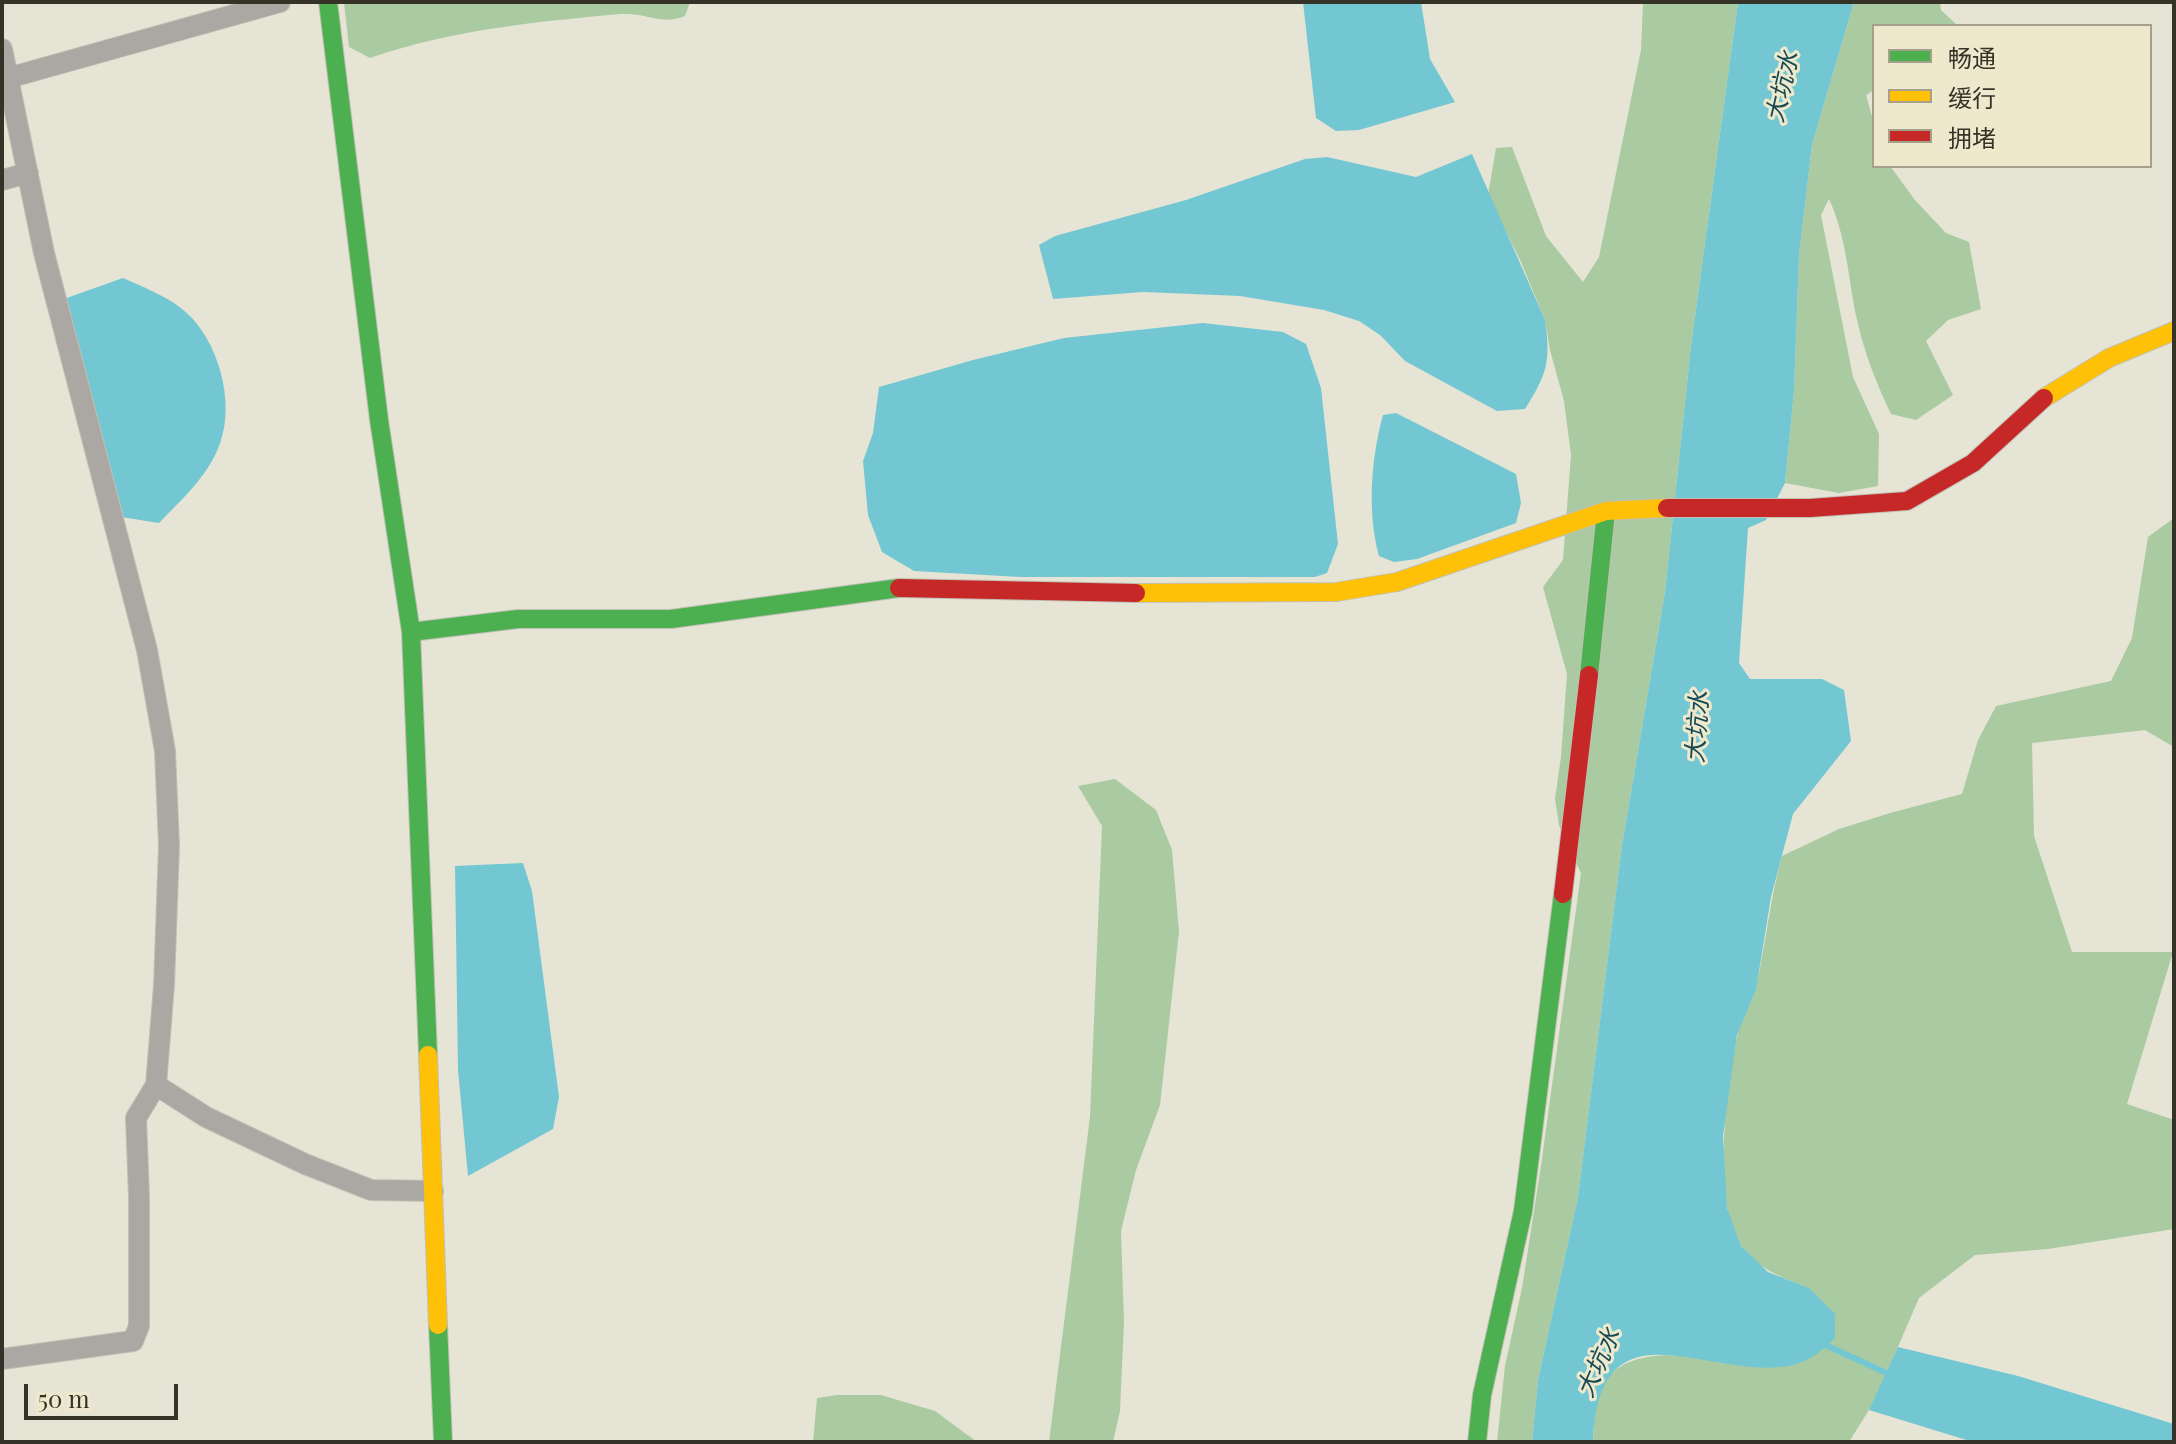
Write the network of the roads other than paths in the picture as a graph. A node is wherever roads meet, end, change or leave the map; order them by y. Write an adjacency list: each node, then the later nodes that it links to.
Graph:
1 (280, 2): 4 (street)
2 (328, 2): 9 (street)
3 (2, 49): 4 (street)
4 (8, 78): 5 (street)
5 (28, 173): 6 (street); 10 (street)
6 (2, 180)
7 (2174, 331): 8 (street)
8 (1606, 511): 9 (street); 14 (street)
9 (411, 632): 11 (street)
10 (156, 1085): 11 (street); 12 (street)
11 (433, 1191): 13 (street)
12 (2, 1359)
13 (443, 1442)
14 (1477, 1442)

